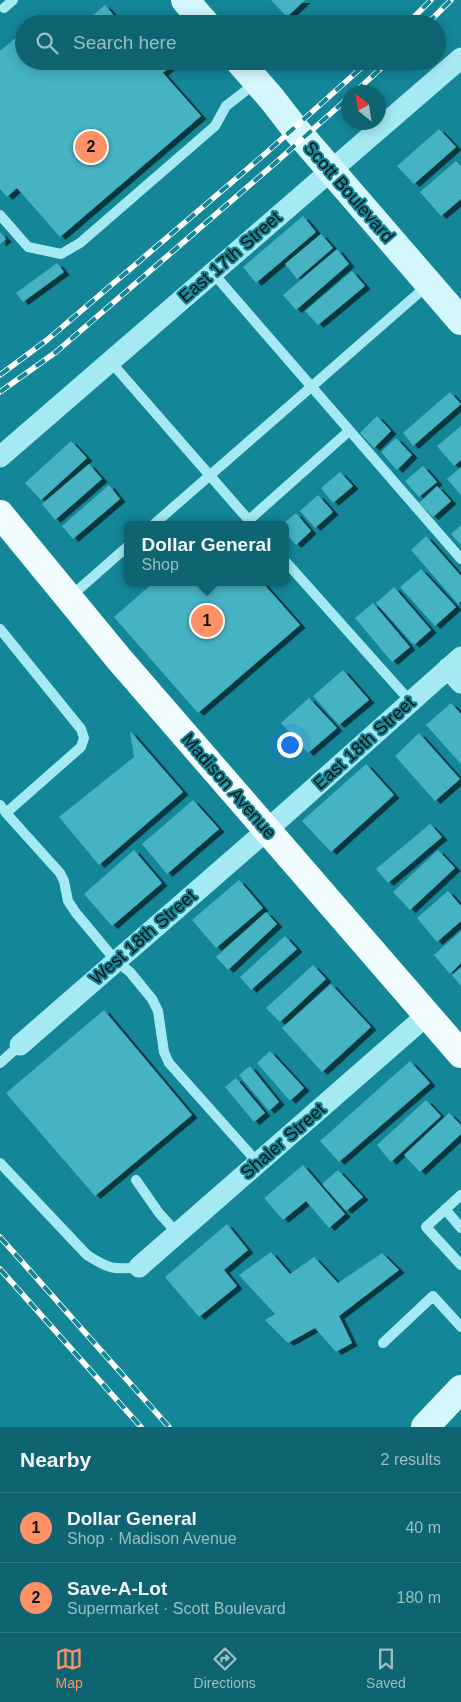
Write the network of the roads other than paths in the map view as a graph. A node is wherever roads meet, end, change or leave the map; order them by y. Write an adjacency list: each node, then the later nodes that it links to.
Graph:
1 (13, 0): 3 (lane)
2 (185, 0): 4 (main road)
3 (4, 8)
4 (198, 15)
5 (461, 58): 8 (street, East 17th Street)
6 (247, 70): 7 (main road, Scott Boulevard)
7 (257, 82): 8 (main road, Scott Boulevard); 9 (lane)
8 (330, 170): 10 (street, East 17th Street); 11 (main road, Scott Boulevard)
9 (0, 215)
10 (213, 273): 13 (street, East 17th Street); 14 (lane)
11 (429, 284): 12 (main road, Scott Boulevard); 14 (lane)
12 (461, 321)
13 (110, 362): 16 (street, East 17th Street); 17 (lane)
14 (312, 387): 15 (lane); 17 (lane)
15 (350, 430): 21 (lane); 23 (lane)
16 (0, 457)
17 (209, 476): 19 (lane); 20 (lane)
18 (0, 514): 25 (main road, Madison Avenue)
19 (158, 521)
20 (250, 521)
21 (252, 521)
22 (124, 550): 25 (lane)
23 (461, 559)
24 (289, 565): 28 (lane)
25 (69, 598): 30 (main road, Madison Avenue)
26 (0, 630): 29 (lane)
27 (457, 669): 28 (street, East 18th Street)
28 (410, 701): 30 (street, East 18th Street)
29 (3, 809): 31 (lane)
30 (267, 830): 31 (street, West 18th Street); 32 (main road, Madison Avenue)
31 (116, 961): 33 (street, West 18th Street); 37 (lane)
32 (427, 1016): 34 (main road, Madison Avenue); 37 (street, Shaler Street)
33 (20, 1045): 35 (lane)
34 (461, 1054)
35 (0, 1063)
36 (0, 1163): 44 (lane)
37 (258, 1163): 42 (street, Shaler Street)
38 (136, 1180): 42 (lane)
39 (461, 1195): 40 (lane)
40 (445, 1209): 41 (lane); 43 (lane)
41 (461, 1228)
42 (177, 1233): 44 (street, Shaler Street)
43 (461, 1265)
44 (139, 1267)
45 (461, 1327): 46 (lane)
46 (383, 1343)
47 (461, 1389): 48 (main road)
48 (425, 1427)

